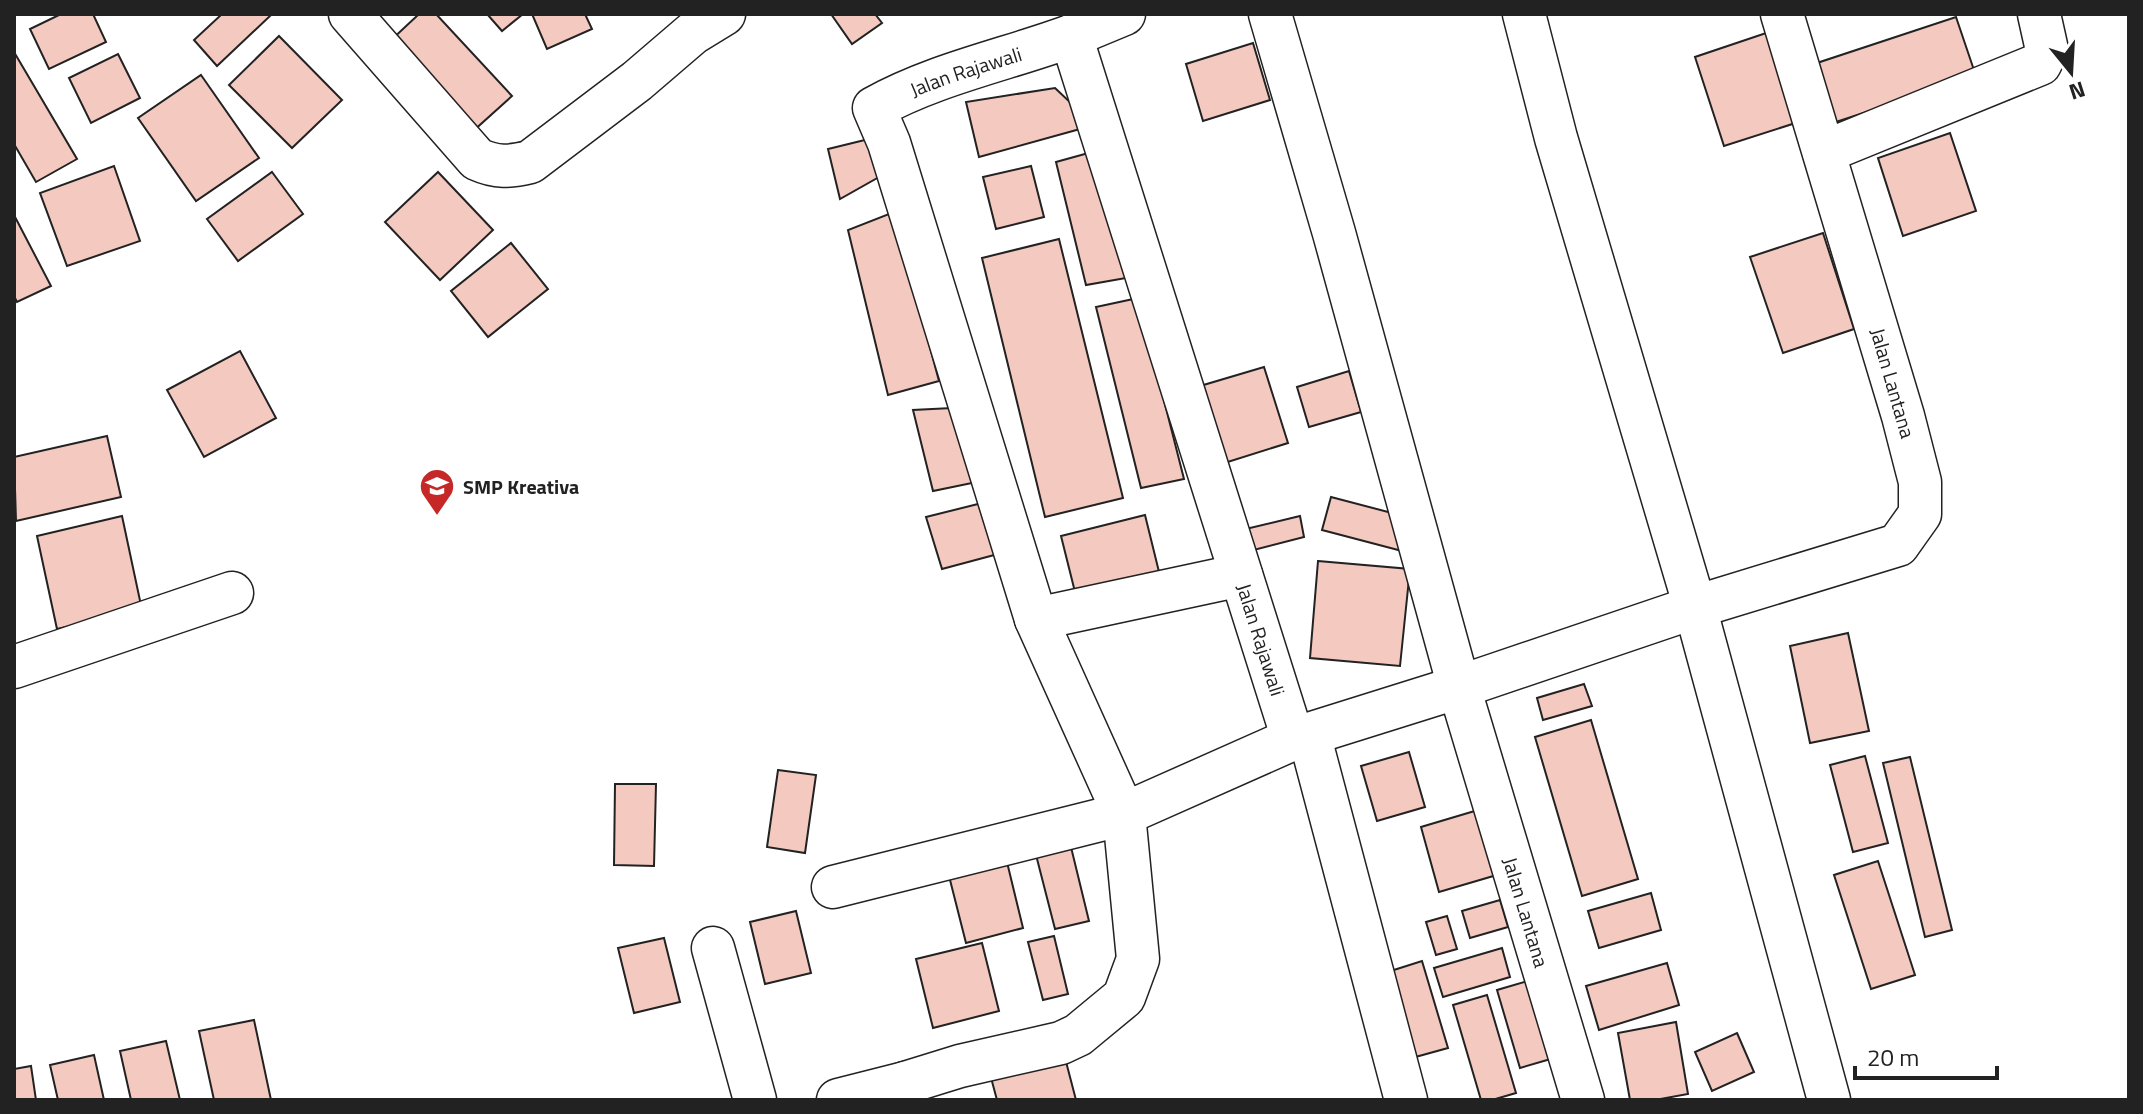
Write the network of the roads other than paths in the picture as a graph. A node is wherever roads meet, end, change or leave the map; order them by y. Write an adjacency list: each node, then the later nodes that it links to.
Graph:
1 (350, 14): 7 (street)
2 (1124, 14): 8 (street)
3 (1270, 14): 15 (street)
4 (1524, 14): 12 (street)
5 (1782, 14): 9 (street, Jalan Lantana)
6 (2039, 14): 9 (street)
7 (699, 20)
8 (1071, 36): 10 (street, Jalan Rajawali); 13 (street, Jalan Rajawali)
9 (1824, 152): 12 (street, Jalan Lantana)
10 (1241, 575): 13 (street); 16 (street, Jalan Rajawali)
11 (232, 593): 14 (street)
12 (1695, 607): 15 (street, Jalan Lantana); 25 (street)
13 (1036, 619): 17 (street, Jalan Rajawali)
14 (14, 667)
15 (1459, 687): 16 (street); 24 (street, Jalan Lantana)
16 (1301, 736): 17 (street); 23 (street, Jalan Rajawali)
17 (1124, 814): 18 (street); 20 (street, Jalan Rajawali)
18 (833, 887)
19 (713, 948): 21 (street)
20 (906, 1091): 22 (street, Jalan Rajawali)
21 (755, 1100)
22 (838, 1100)
23 (1406, 1100)
24 (1583, 1100)
25 (1829, 1100)

